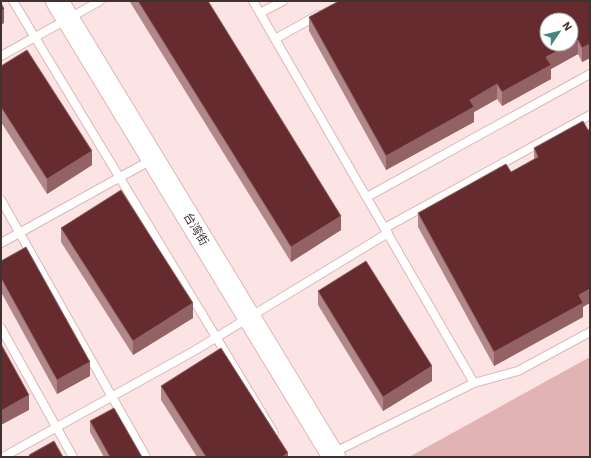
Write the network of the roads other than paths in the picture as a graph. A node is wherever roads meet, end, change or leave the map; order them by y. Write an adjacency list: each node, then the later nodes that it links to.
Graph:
1 (12, 1): 9 (lane)
2 (57, 1): 8 (main road, 台湾街)
3 (100, 1): 8 (lane)
4 (253, 1): 7 (lane)
5 (283, 1): 7 (lane)
6 (323, 12): 10 (lane)
7 (260, 13): 10 (lane)
8 (68, 19): 9 (lane); 14 (main road, 台湾街)
9 (35, 38): 11 (lane); 15 (lane)
10 (275, 39): 16 (lane)
11 (1, 56)
12 (590, 74): 16 (lane)
13 (590, 115): 18 (lane)
14 (153, 159): 15 (lane); 21 (main road, 台湾街)
15 (120, 178): 19 (lane); 24 (lane)
16 (367, 197): 18 (lane)
17 (1, 200): 19 (lane)
18 (386, 231): 21 (lane); 25 (lane)
19 (20, 233): 20 (lane); 26 (lane)
20 (1, 244)
21 (250, 316): 24 (lane); 29 (main road, 台湾街)
22 (1, 328): 27 (lane)
23 (590, 332): 25 (lane)
24 (216, 337): 26 (lane); 28 (lane)
25 (474, 383): 29 (lane)
26 (112, 396): 27 (lane); 32 (lane)
27 (56, 427): 30 (lane); 31 (lane)
28 (277, 437)
29 (331, 456)
30 (3, 457)
31 (73, 457)
32 (146, 457)

